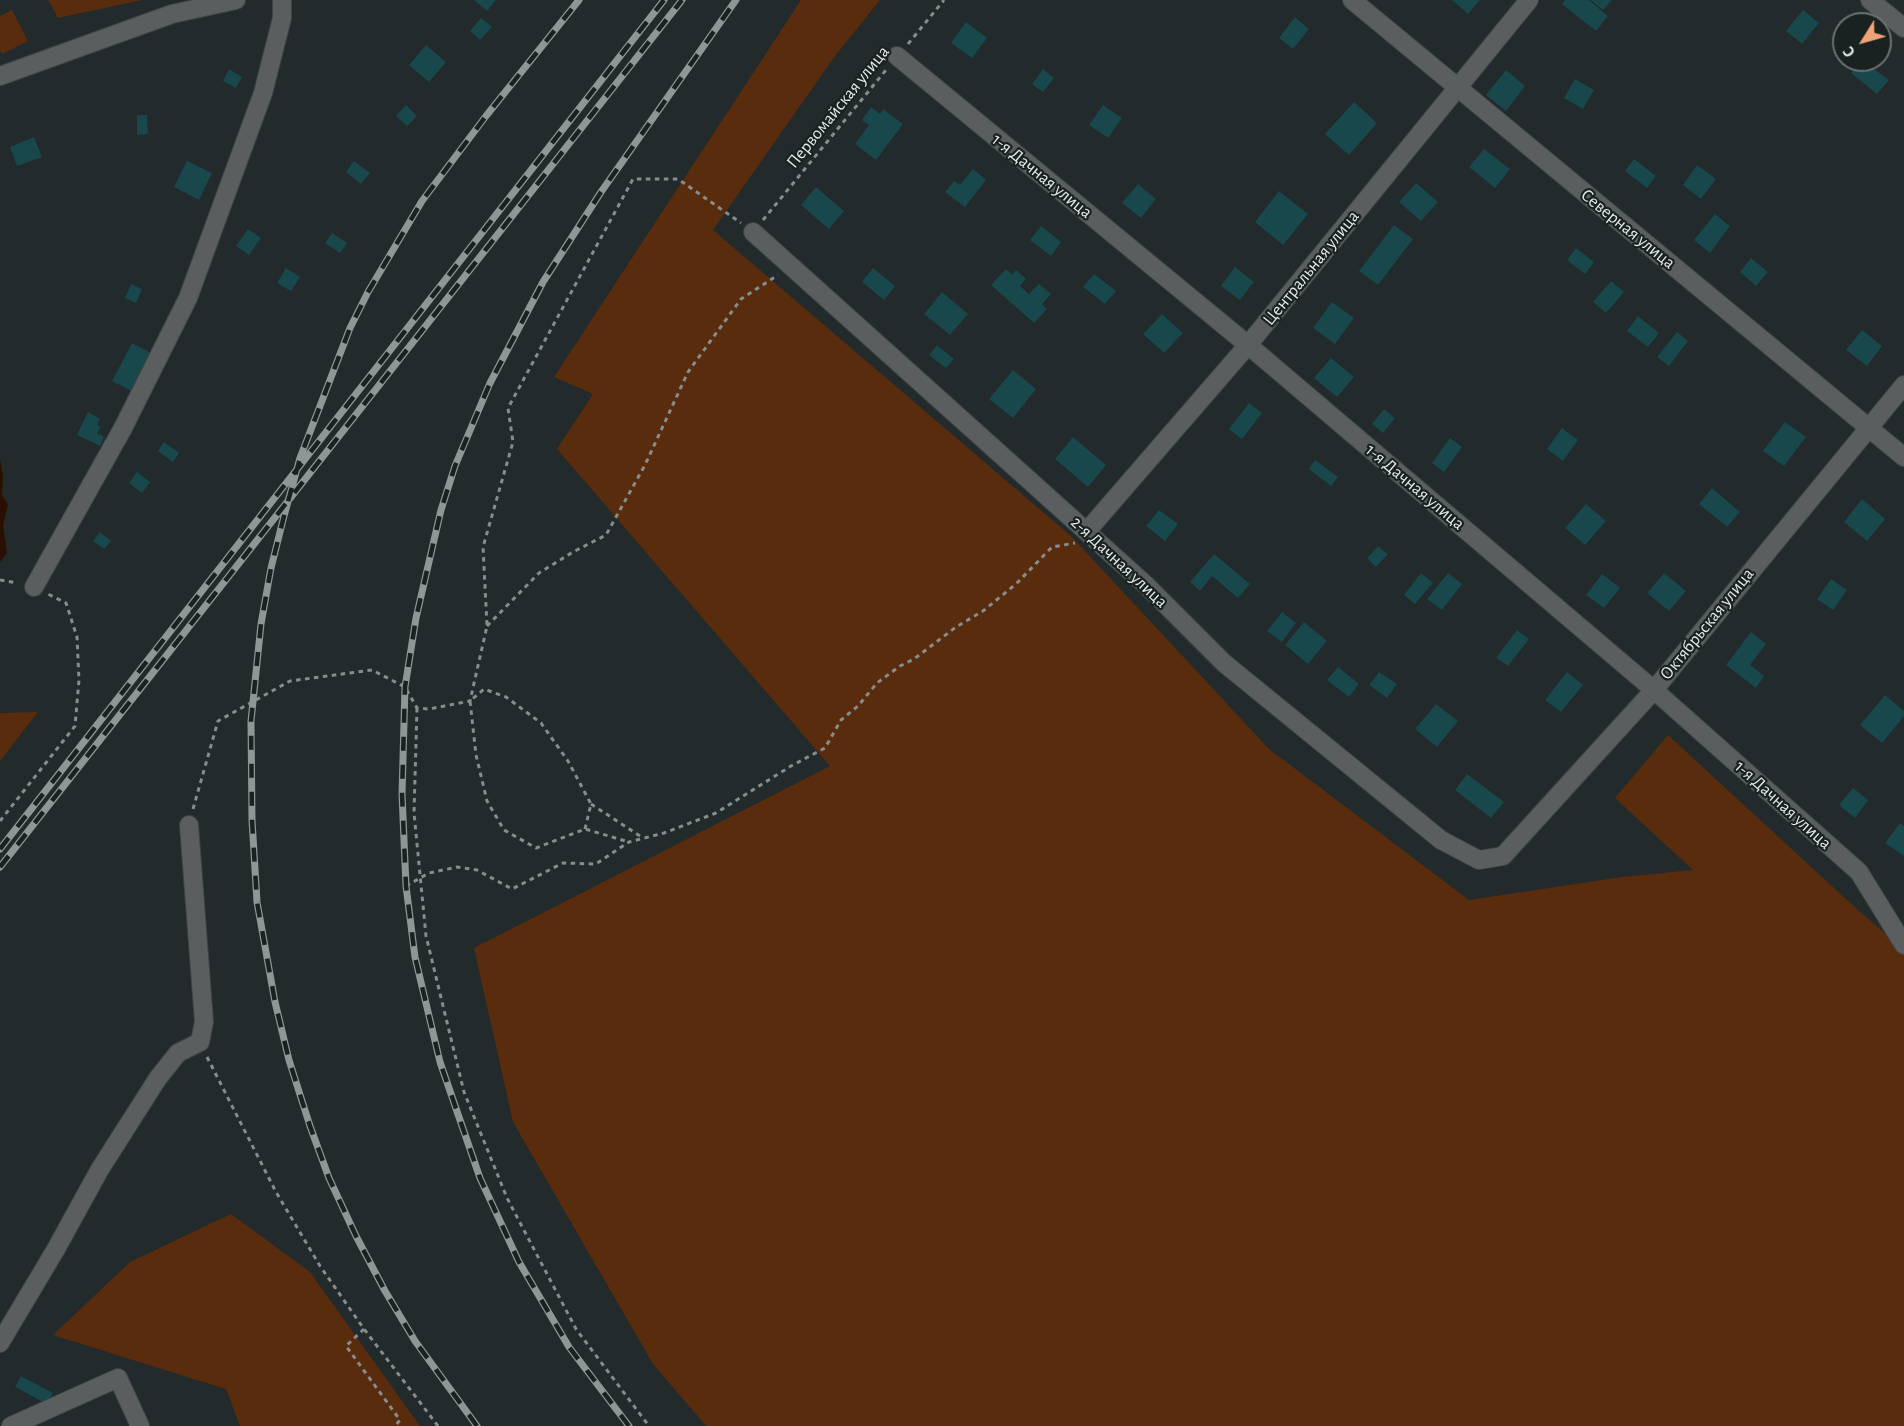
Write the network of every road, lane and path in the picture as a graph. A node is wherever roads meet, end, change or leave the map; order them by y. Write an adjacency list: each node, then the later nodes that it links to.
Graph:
1 (236, 0): 9 (street)
2 (282, 0): 19 (street)
3 (944, 0): 8 (path, Первомайская улица)
4 (1352, 0): 10 (street, Северная улица)
5 (1529, 0): 10 (street, Центральная улица)
6 (1870, 0): 7 (street)
7 (1904, 28)
8 (897, 56): 11 (path, Первомайская улица); 13 (street, 1-я Дачная улица)
9 (0, 76)
10 (1456, 88): 13 (street, Центральная улица); 15 (street, Северная улица)
11 (753, 232): 12 (street, 2-я Дачная улица); 20 (path)
12 (791, 267): 17 (street, 2-я Дачная улица); 20 (path)
13 (1248, 345): 17 (street, Центральная улица); 21 (street, 1-я Дачная улица)
14 (1904, 385): 15 (street, Октябрьская улица)
15 (1868, 427): 16 (street, Северная улица); 21 (street, Октябрьская улица)
16 (1904, 457)
17 (1087, 531): 28 (path); 30 (street, 2-я Дачная улица)
18 (0, 580): 19 (path)
19 (34, 587): 25 (path)
20 (487, 626): 22 (path)
21 (1654, 690): 30 (street, Октябрьская улица); 33 (street, 1-я Дачная улица)
22 (470, 701): 23 (path); 24 (path); 27 (path)
23 (417, 708): 26 (path); 31 (path)
24 (591, 804): 27 (path); 28 (path)
25 (0, 821)
26 (189, 825): 34 (street)
27 (585, 829): 29 (path)
28 (644, 838): 29 (path)
29 (629, 842): 31 (path)
30 (1503, 856)
31 (421, 878): 32 (path); 43 (path)
32 (406, 886)
33 (1904, 945)
34 (200, 1042): 35 (path); 36 (street)
35 (364, 1329): 37 (path); 42 (path)
36 (0, 1342)
37 (400, 1420): 40 (path); 41 (path)
38 (11, 1426): 39 (street)
39 (140, 1426)
40 (395, 1426)
41 (405, 1426)
42 (438, 1426)
43 (649, 1426)

